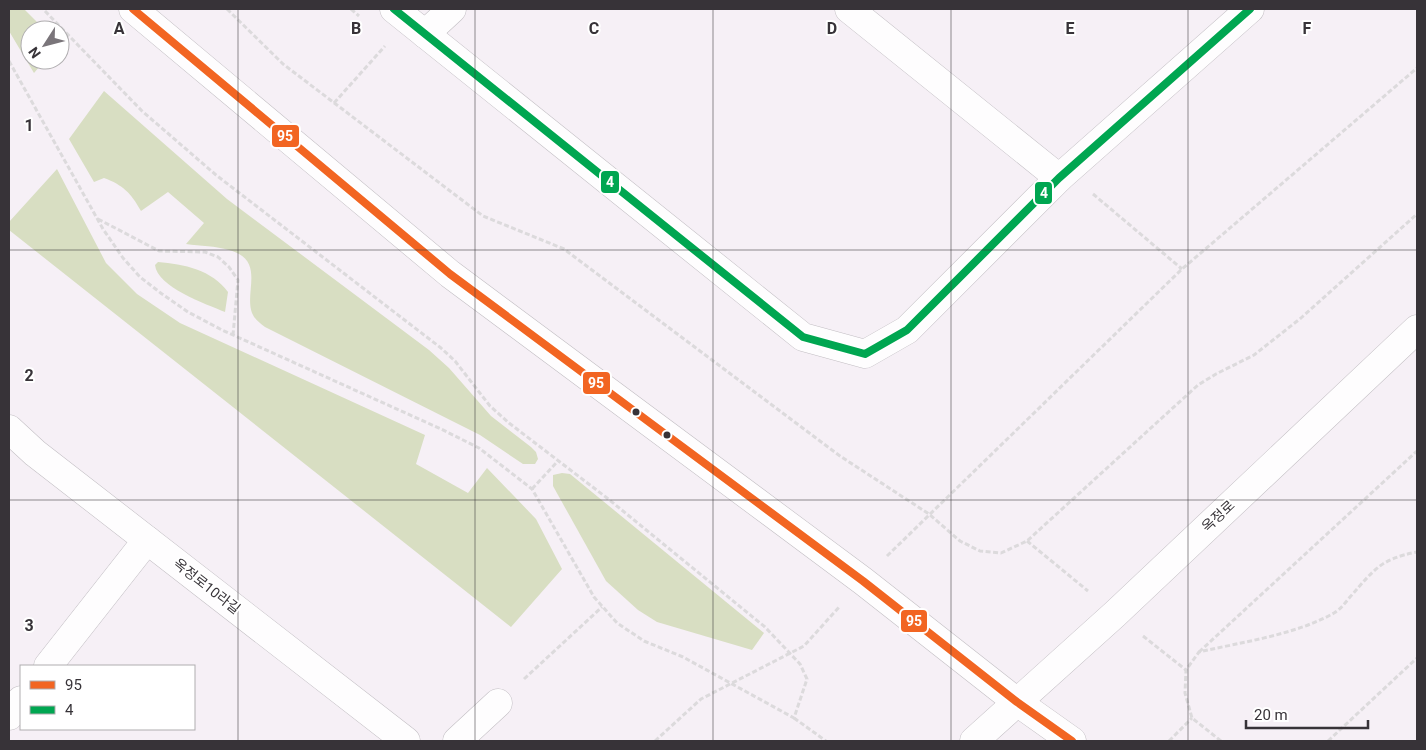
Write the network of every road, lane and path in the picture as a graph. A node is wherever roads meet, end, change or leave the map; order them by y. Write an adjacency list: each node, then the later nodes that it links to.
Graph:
1 (43, 9): 24 (path)
2 (133, 9): 29 (street)
3 (227, 9): 14 (path)
4 (351, 9): 9 (path)
5 (394, 9): 10 (street)
6 (452, 9): 10 (street)
7 (849, 9): 15 (street)
8 (1250, 9): 15 (street)
9 (360, 18)
10 (425, 34): 15 (street)
11 (390, 40): 14 (path)
12 (9, 60): 18 (path)
13 (1417, 68): 19 (path)
14 (334, 103): 26 (path)
15 (1060, 178)
16 (1091, 192): 19 (path)
17 (1417, 214): 26 (path)
18 (96, 219): 21 (path); 21 (path)
19 (1182, 269): 26 (path)
20 (1417, 329): 37 (street, 옥정로)
21 (232, 334): 25 (path)
22 (9, 429): 27 (street, 옥정로10라길)
23 (1417, 450): 32 (path)
24 (558, 461): 25 (path); 31 (path)
25 (532, 489): 30 (path)
26 (930, 514): 29 (path)
27 (147, 540): 34 (street); 42 (street, 옥정로10라길)
28 (1417, 552): 32 (path)
29 (863, 581): 31 (path); 37 (street)
30 (602, 607): 35 (path); 38 (path)
31 (791, 652): 35 (path); 40 (path)
32 (1198, 652): 41 (path)
33 (1417, 658): 50 (path)
34 (49, 665)
35 (731, 684): 40 (path); 44 (path)
36 (20, 701): 39 (street)
37 (1017, 702): 46 (street, 옥정로); 47 (street)
38 (498, 703): 43 (street)
39 (9, 716)
40 (794, 718): 45 (path)
41 (1192, 718): 48 (path); 49 (path)
42 (406, 741)
43 (457, 741)
44 (655, 741)
45 (826, 741)
46 (974, 741)
47 (1072, 741)
48 (1169, 741)
49 (1221, 741)
50 (1328, 741)

